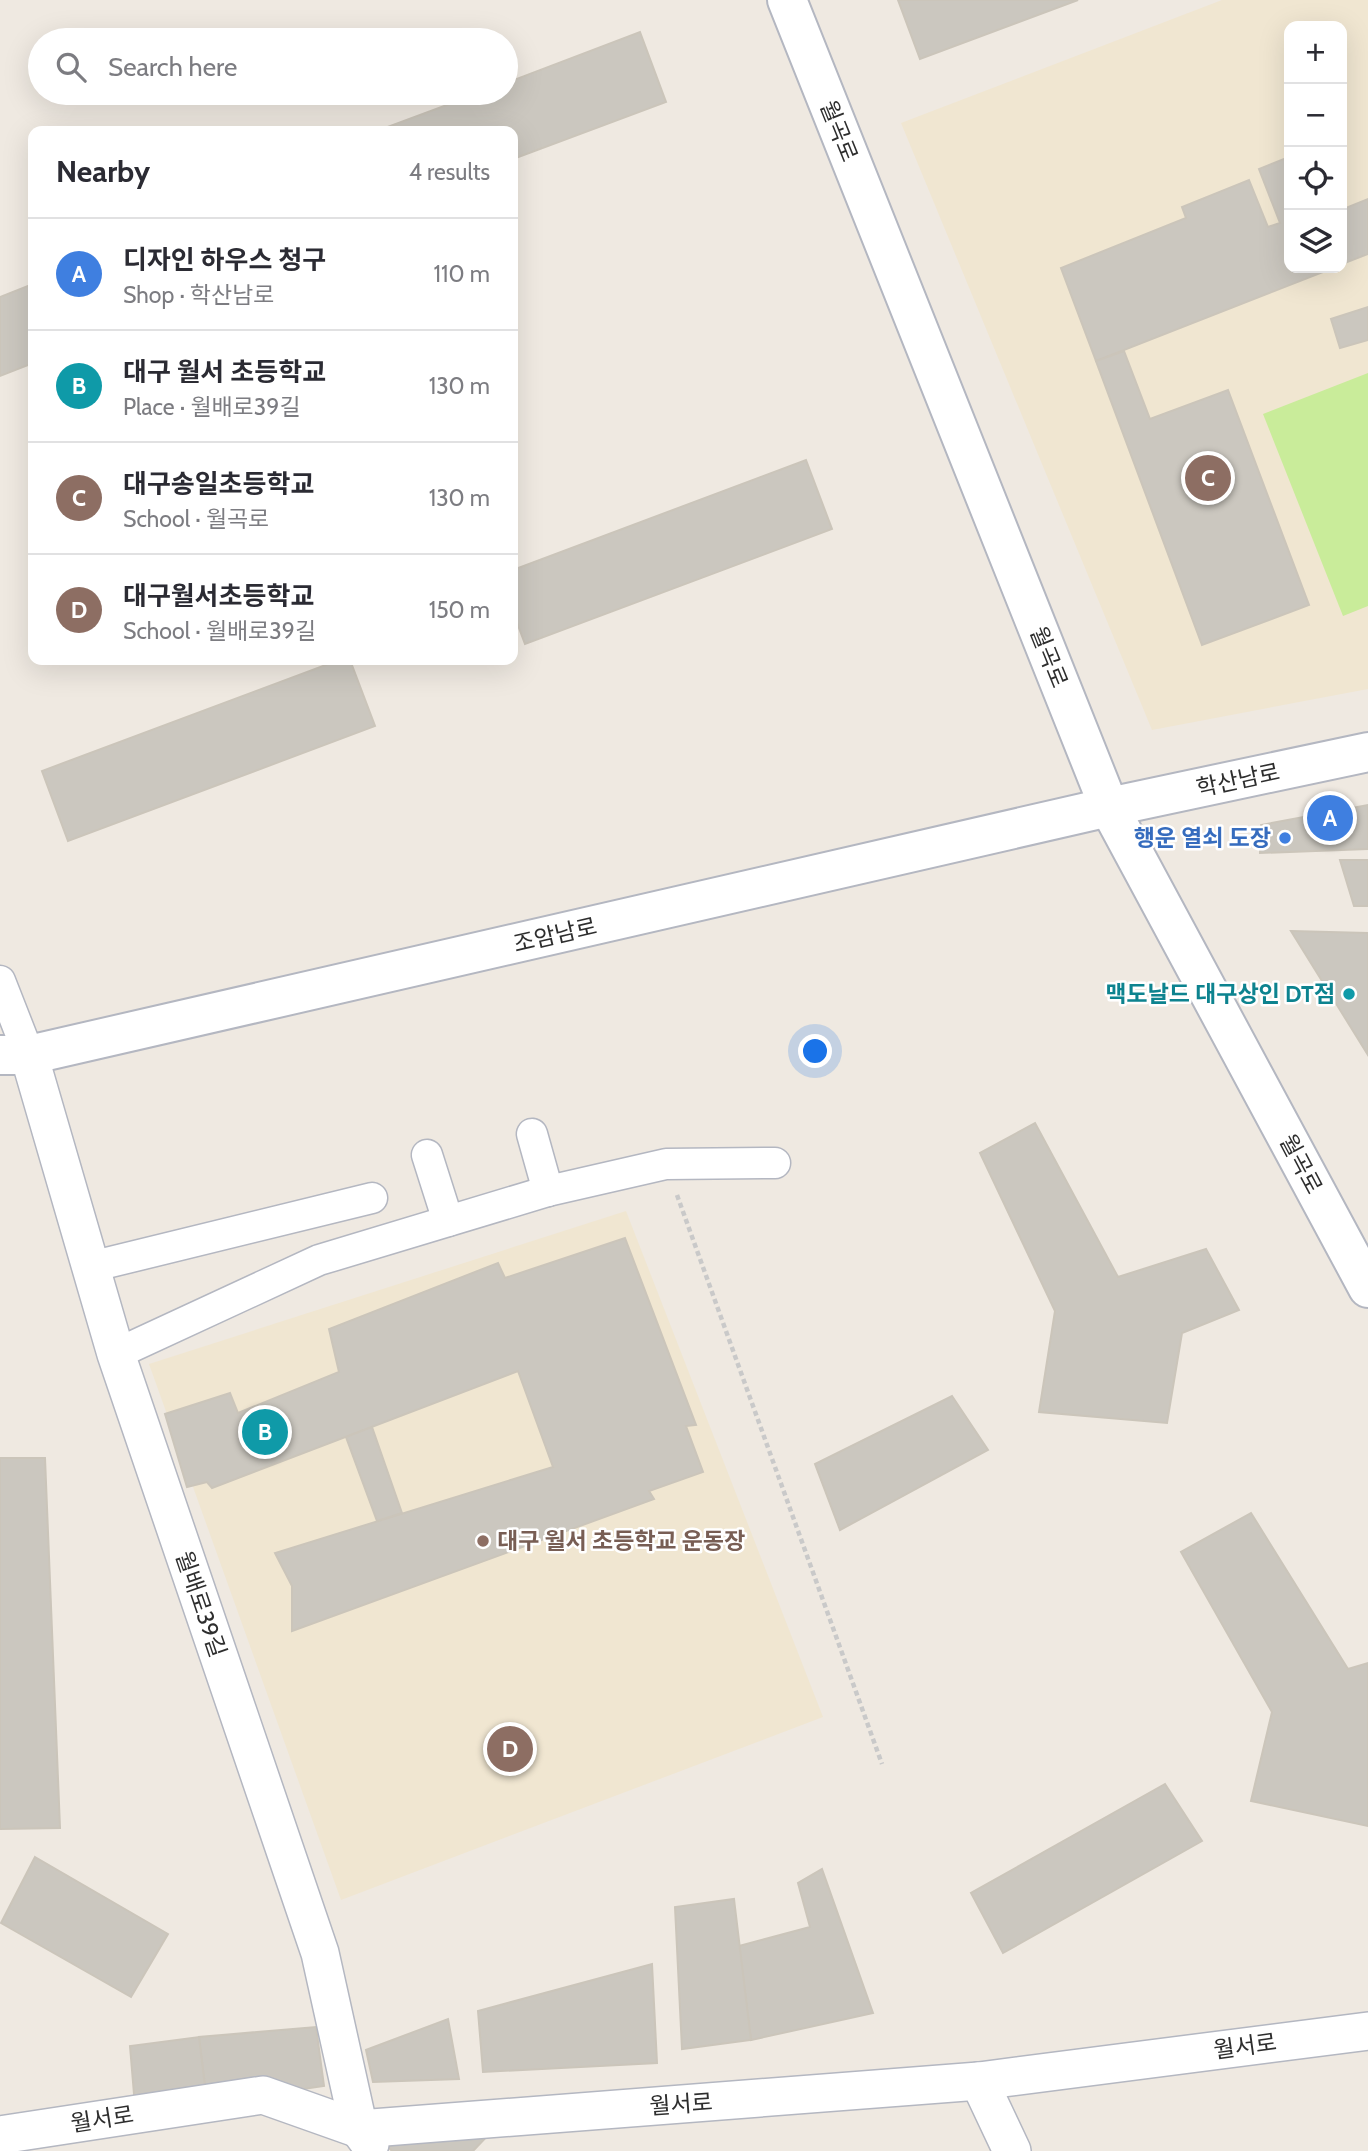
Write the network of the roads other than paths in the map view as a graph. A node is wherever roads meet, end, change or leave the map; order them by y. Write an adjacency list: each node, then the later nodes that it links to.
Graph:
1 (787, 0): 3 (main road, 월곡로)
2 (1368, 752): 3 (main road, 학산남로)
3 (1109, 807): 5 (main road, 조암남로); 13 (main road, 월곡로)
4 (0, 981): 5 (street)
5 (15, 1055): 12 (street, 월배로39길)
6 (532, 1134): 9 (street)
7 (427, 1156): 11 (street)
8 (775, 1163): 9 (street)
9 (548, 1191): 11 (street)
10 (372, 1198): 12 (street)
11 (448, 1221): 14 (street)
12 (90, 1267): 14 (street, 월배로39길)
13 (1368, 1288)
14 (116, 1354): 18 (street, 월배로39길)
15 (1368, 2031): 16 (street, 월서로)
16 (979, 2081): 18 (street, 월서로); 19 (street)
17 (0, 2135): 18 (street, 월서로)
18 (367, 2140)
19 (1012, 2151)

